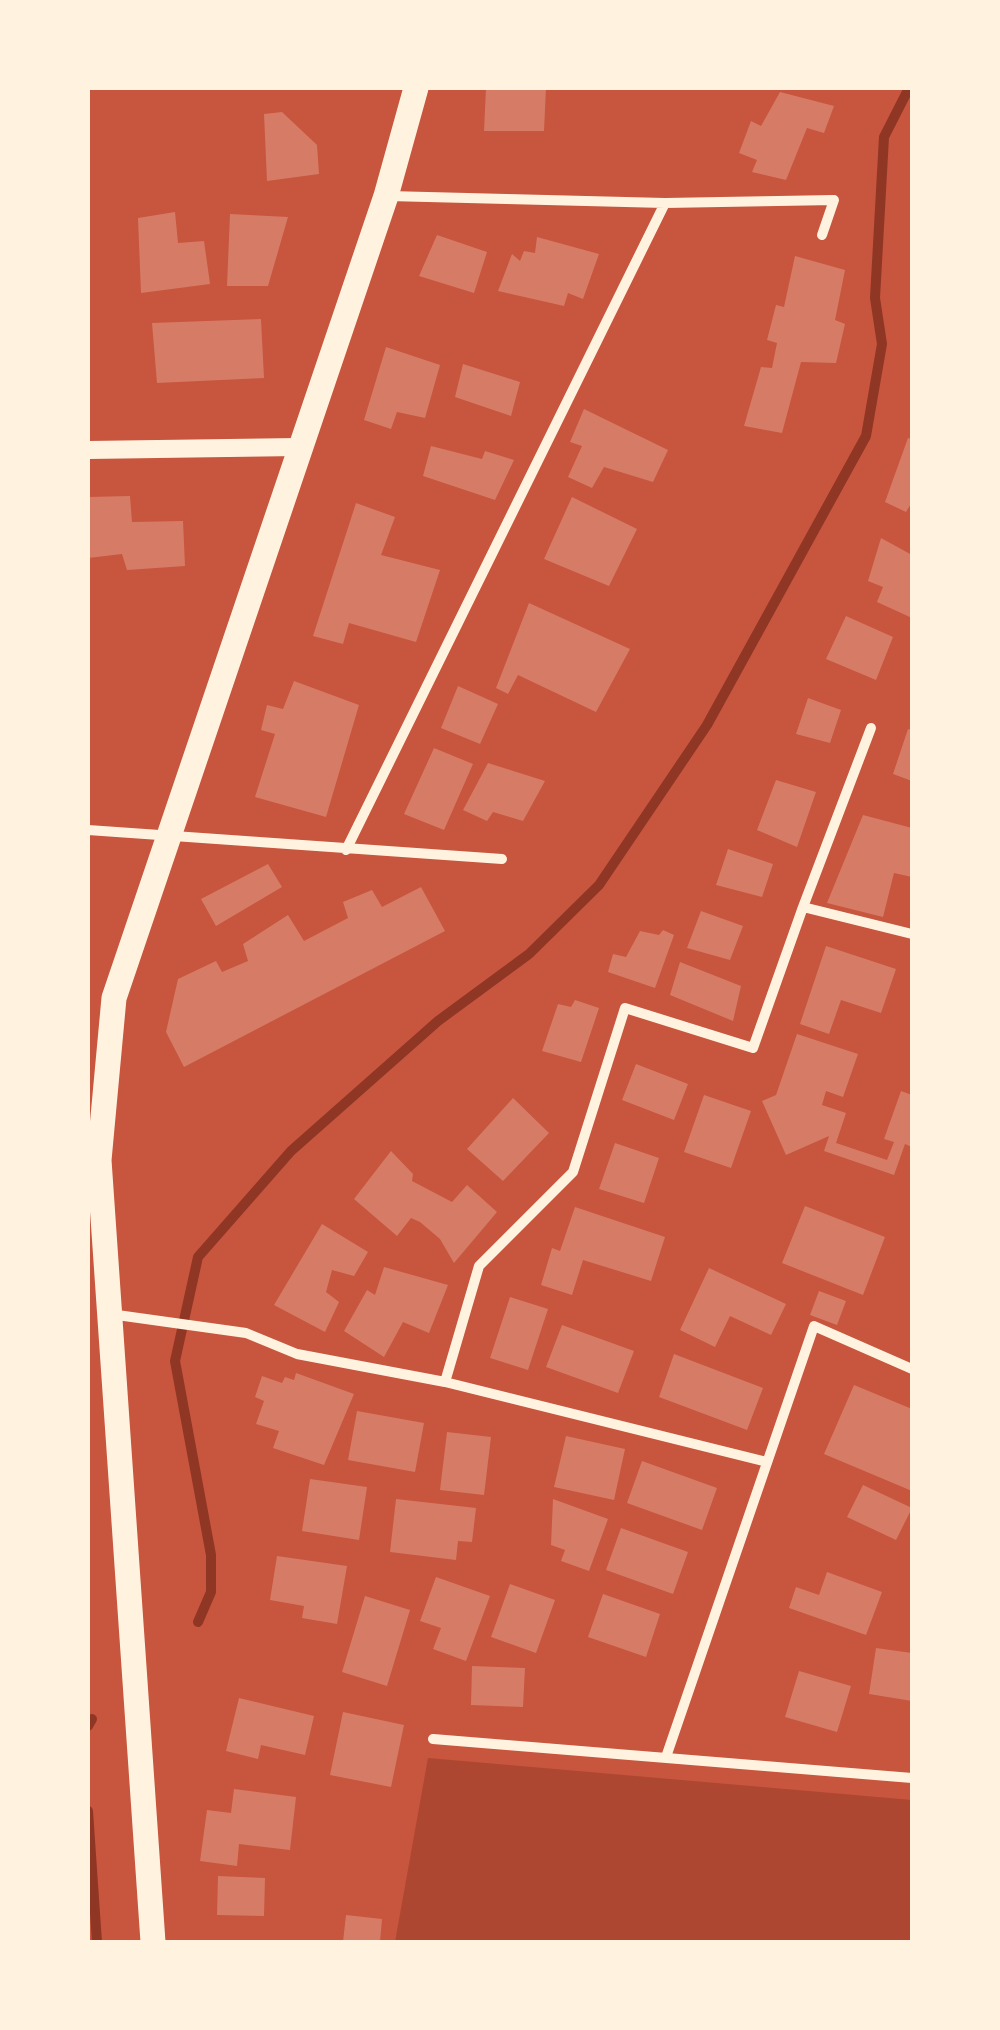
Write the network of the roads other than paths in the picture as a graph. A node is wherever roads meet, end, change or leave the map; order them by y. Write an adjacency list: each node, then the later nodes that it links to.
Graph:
1 (416, 88): 2 (main road)
2 (386, 196): 3 (street); 5 (main road)
3 (664, 203): 4 (street); 10 (street)
4 (822, 235)
5 (298, 447): 6 (street); 9 (main road)
6 (88, 450)
7 (871, 728): 12 (street)
8 (88, 830): 9 (street)
9 (166, 838): 10 (street); 14 (main road)
10 (346, 850): 11 (street)
11 (502, 859)
12 (803, 907): 13 (street); 16 (street)
13 (912, 934)
14 (110, 1314): 16 (street); 21 (main road)
15 (912, 1369): 17 (street)
16 (445, 1382): 17 (street)
17 (766, 1462): 19 (street)
18 (433, 1739): 19 (street)
19 (666, 1757): 20 (street)
20 (912, 1778)
21 (153, 1942)

